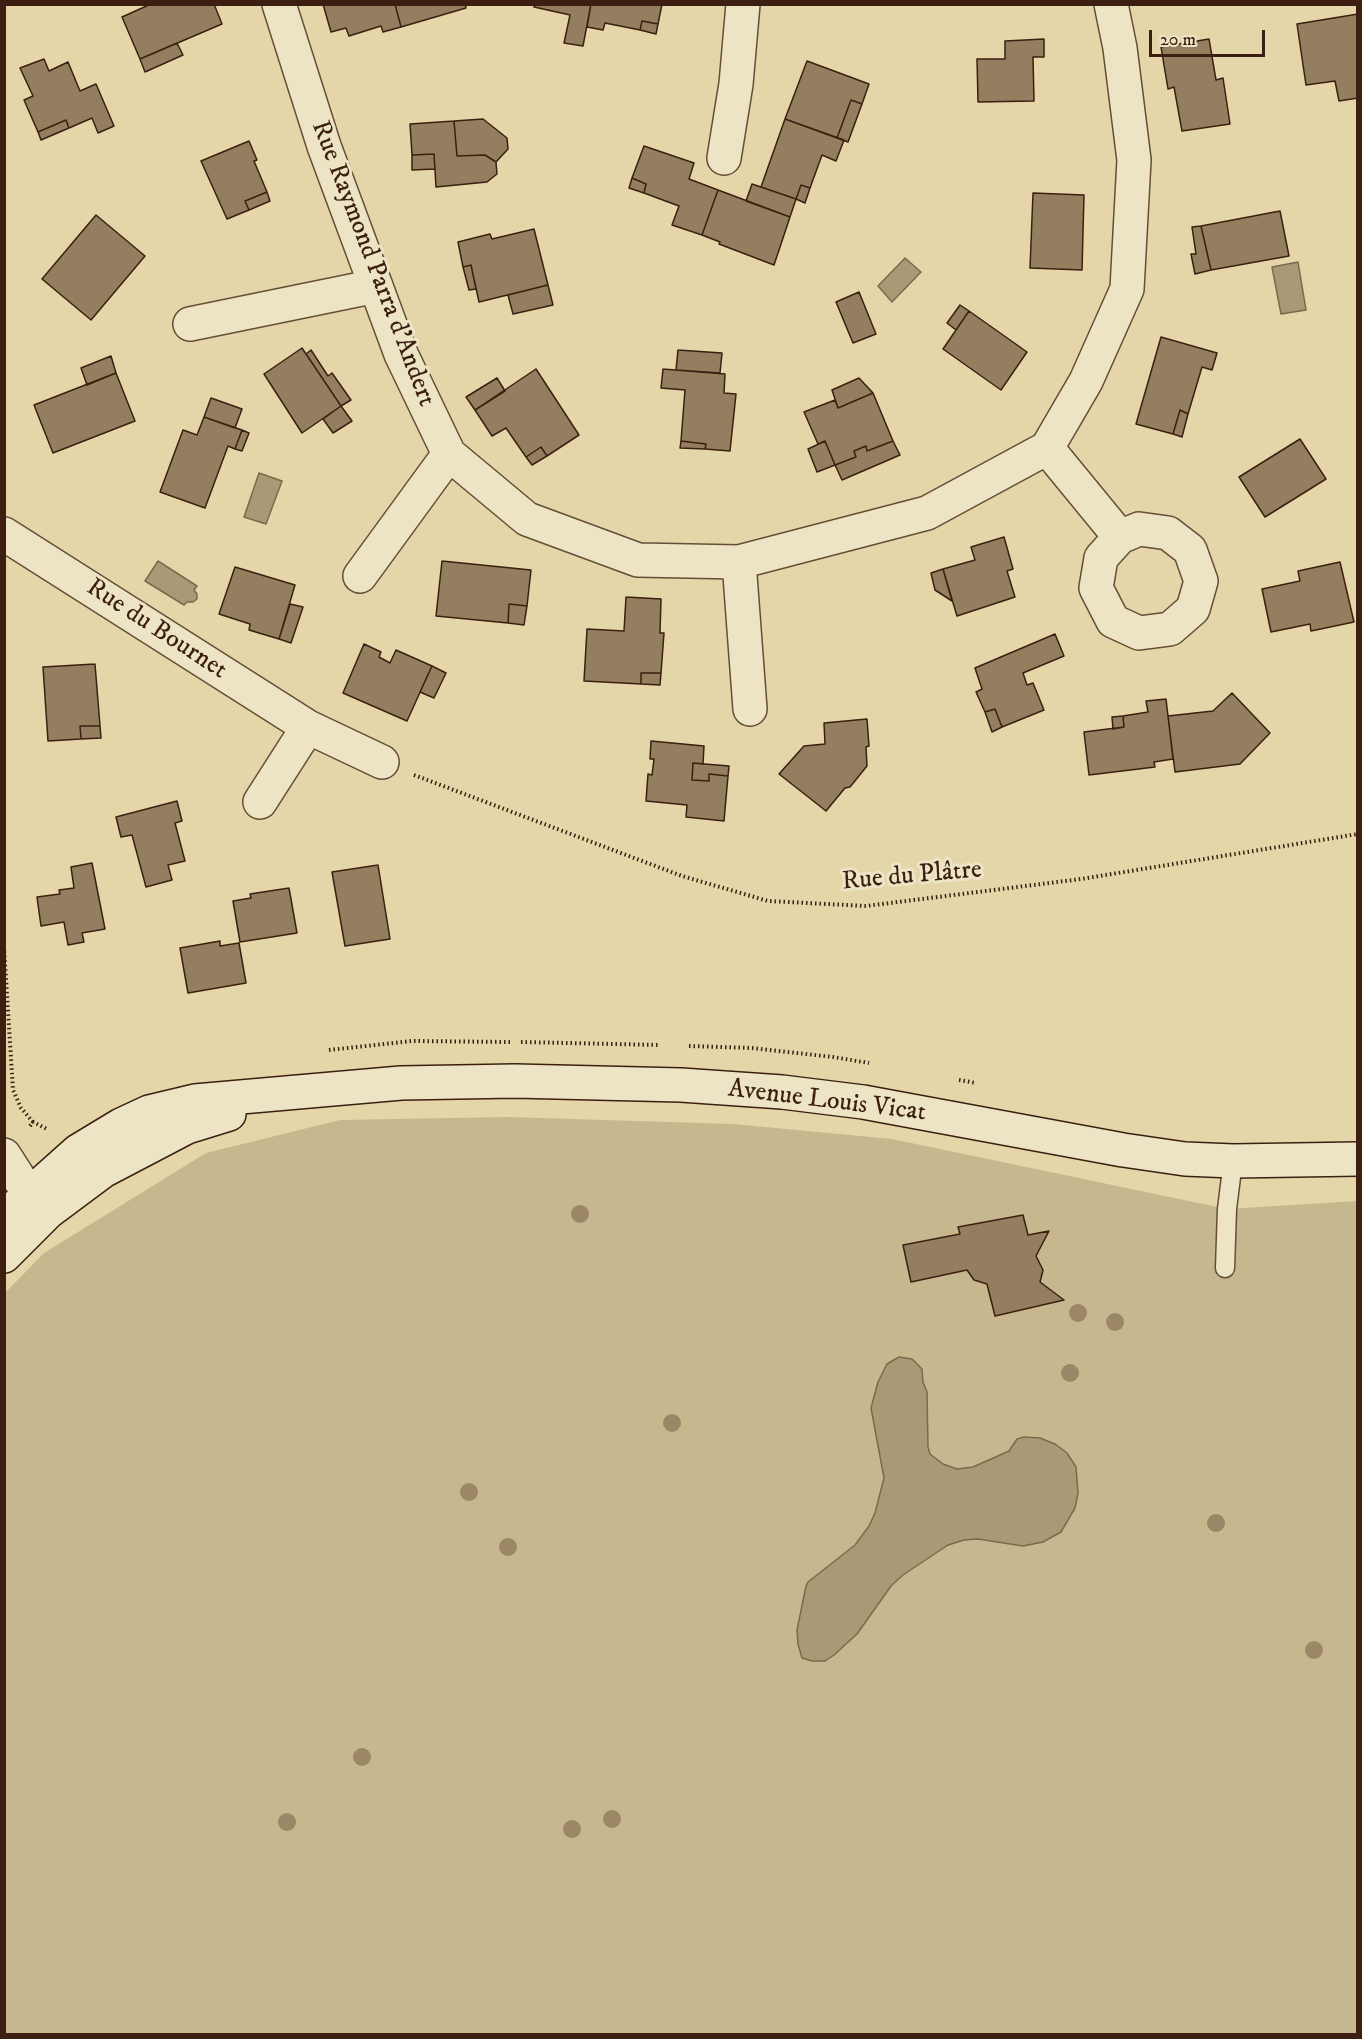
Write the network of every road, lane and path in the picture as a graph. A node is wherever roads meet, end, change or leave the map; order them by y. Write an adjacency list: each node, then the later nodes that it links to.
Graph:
1 (279, 4): 5 (street, Rue Raymond Parra d'Andert)
2 (743, 4): 4 (street)
3 (1111, 4): 7 (street)
4 (724, 158)
5 (376, 286): 6 (street); 8 (street, Rue Raymond Parra d'Andert)
6 (190, 324)
7 (1047, 448): 10 (street); 11 (street, Rue Raymond Parra d'Andert)
8 (449, 454): 11 (street, Rue Raymond Parra d'Andert); 12 (street)
9 (4, 534): 14 (street, Rue du Bournet)
10 (1120, 537)
11 (739, 562): 13 (street)
12 (360, 576)
13 (750, 709)
14 (308, 727): 15 (street, Rue du Bournet); 16 (street)
15 (382, 762): 17 (path, Rue du Plâtre)
16 (260, 802)
17 (1358, 834)
18 (4, 947): 19 (path)
19 (33, 1122)
20 (4, 1155): 23 (street)
21 (1358, 1160): 22 (street, Avenue Louis Vicat)
22 (1233, 1161): 23 (street, Avenue Louis Vicat); 26 (lane)
23 (38, 1203): 24 (street); 25 (street)
24 (4, 1217)
25 (4, 1256)
26 (1225, 1268)

